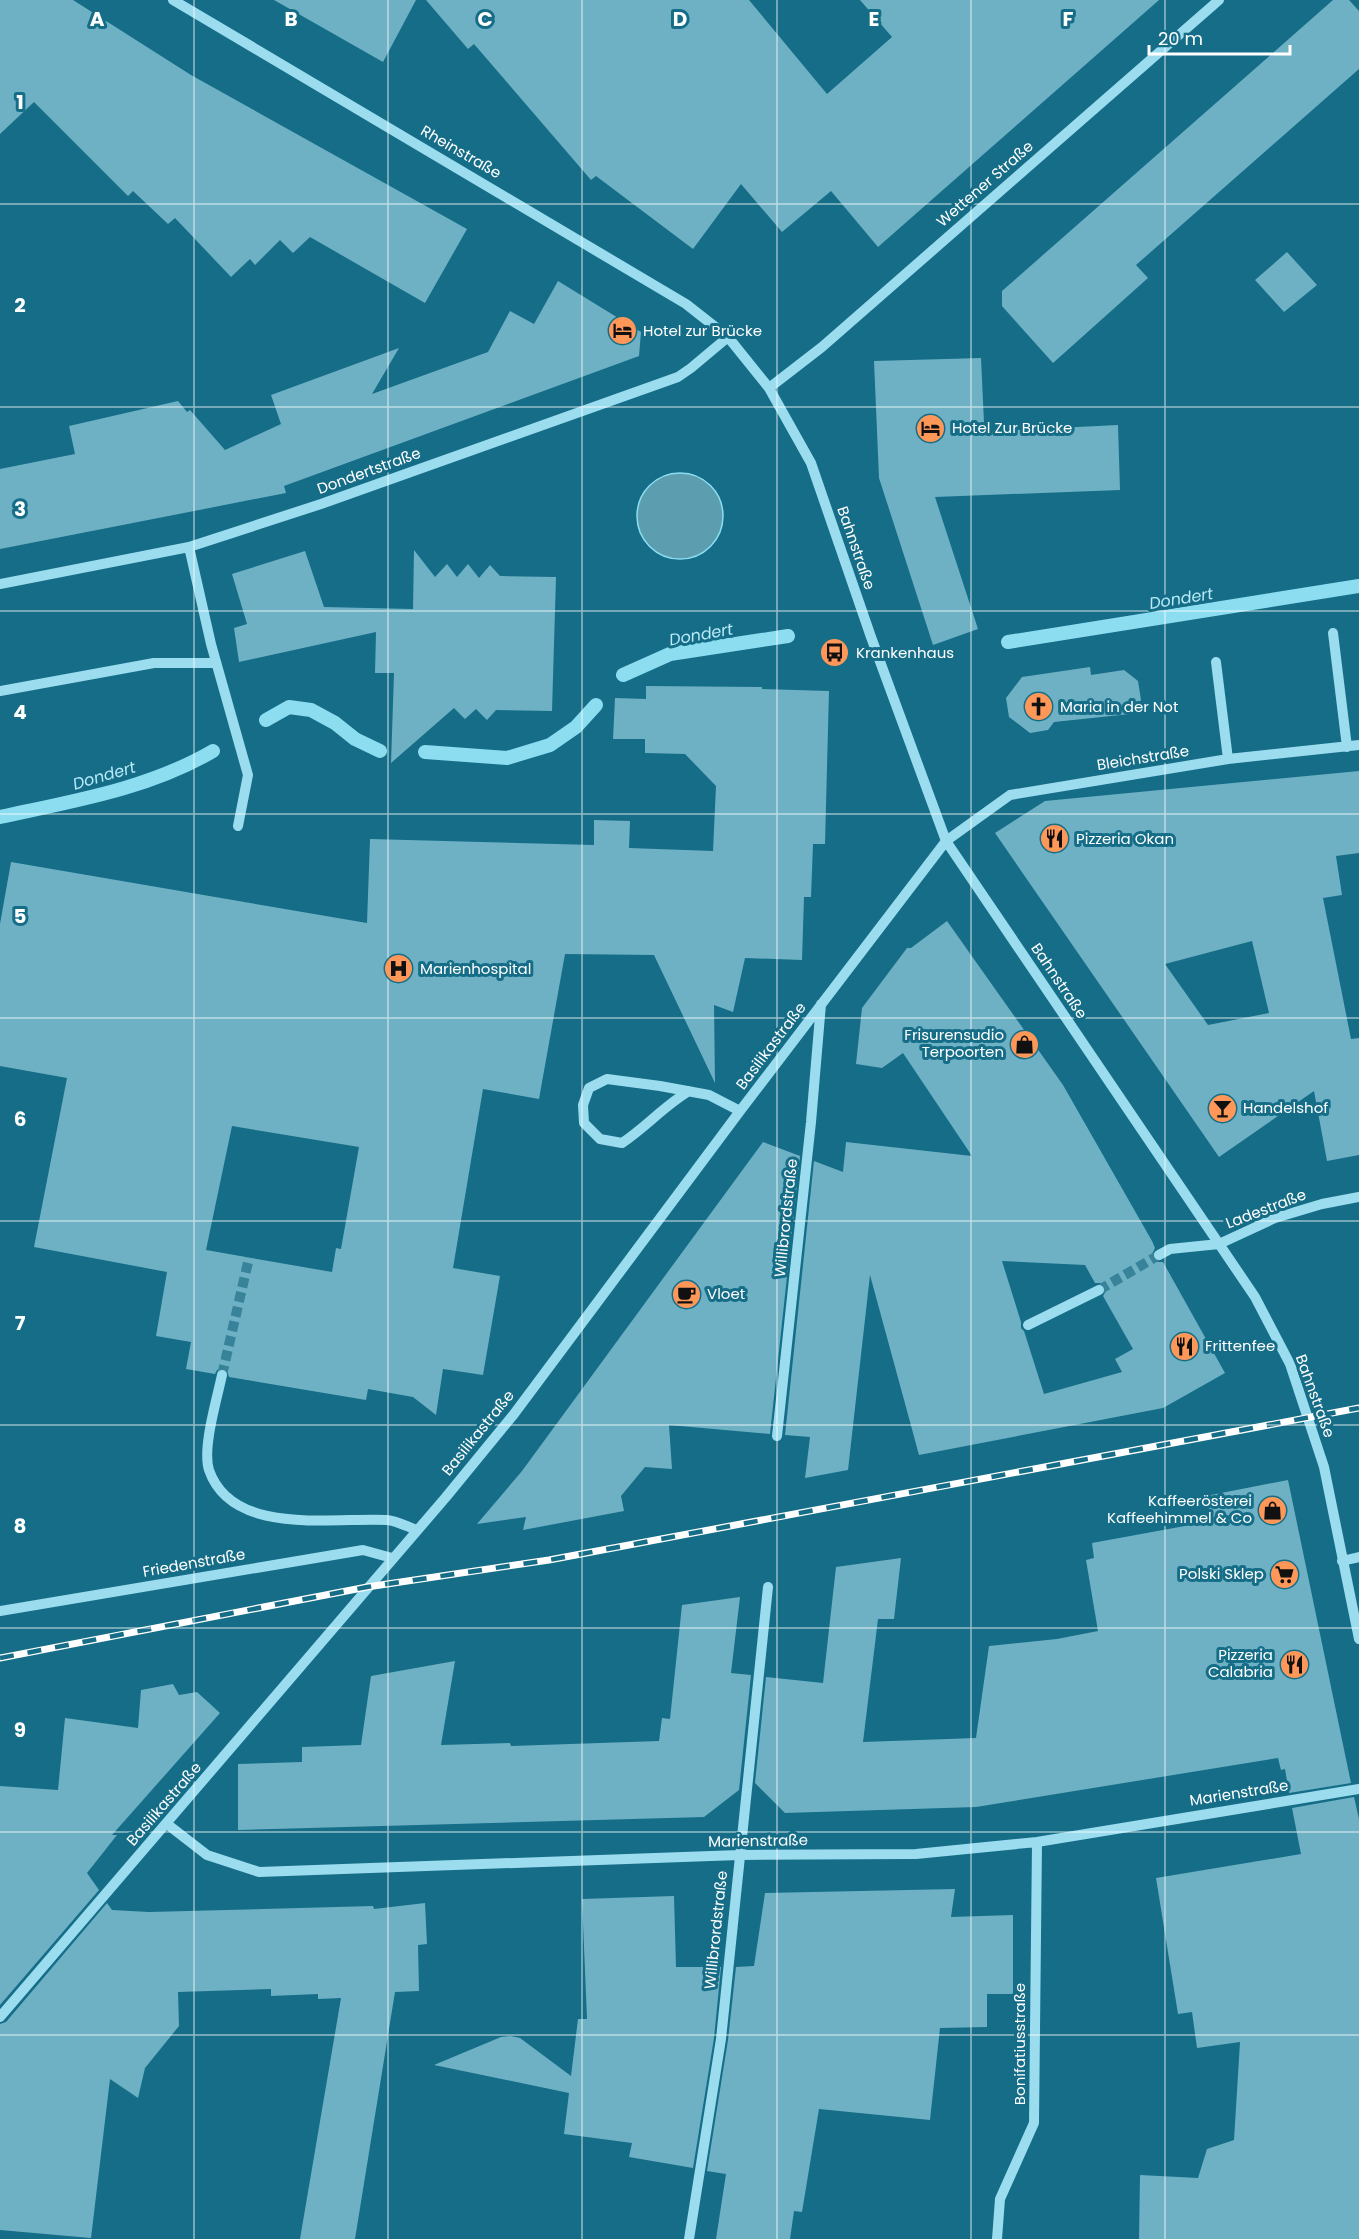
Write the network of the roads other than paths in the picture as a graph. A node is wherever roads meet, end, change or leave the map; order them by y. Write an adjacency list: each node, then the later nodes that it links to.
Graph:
1 (173, 0): 3 (street, Rheinstraße)
2 (1219, 0): 4 (street, Wettener Straße)
3 (728, 337): 4 (street, Bahnstraße); 5 (street, Dondertstraße)
4 (769, 388): 15 (street, Bahnstraße)
5 (189, 547): 6 (street, Dondertstraße); 9 (street)
6 (0, 584)
7 (1333, 633): 12 (street)
8 (1216, 662): 13 (street)
9 (216, 663): 10 (street); 14 (street)
10 (0, 691)
11 (1359, 745): 12 (street, Bleichstraße)
12 (1347, 747): 13 (street, Bleichstraße)
13 (1228, 759): 15 (street, Bleichstraße)
14 (238, 826)
15 (946, 841): 16 (street, Basilikastraße); 20 (street, Bahnstraße)
16 (821, 1004): 18 (street, Basilikastraße); 25 (street, Willibrordstraße)
17 (689, 1091): 17 (street); 18 (street)
18 (740, 1111): 26 (street, Basilikastraße)
19 (1359, 1197): 20 (street, Ladestraße)
20 (1219, 1244): 21 (street, Ladestraße); 29 (street, Bahnstraße)
21 (1159, 1255)
22 (1099, 1290): 23 (street)
23 (1029, 1325)
24 (222, 1375): 26 (street)
25 (777, 1436)
26 (417, 1530): 28 (street, Basilikastraße)
27 (1359, 1557): 29 (street)
28 (392, 1558): 31 (street, Friedenstraße); 34 (street, Basilikastraße)
29 (1342, 1561): 32 (street, Bahnstraße)
30 (768, 1587): 36 (street, Willibrordstraße)
31 (0, 1611)
32 (1359, 1639)
33 (1359, 1789): 35 (street, Marienstraße)
34 (167, 1824): 36 (street, Marienstraße); 37 (street, Basilikastraße)
35 (1036, 1842): 36 (street, Marienstraße); 39 (street, Bonifatiusstraße)
36 (739, 1856): 38 (street, Willibrordstraße)
37 (0, 2017)
38 (689, 2239)
39 (997, 2239)

